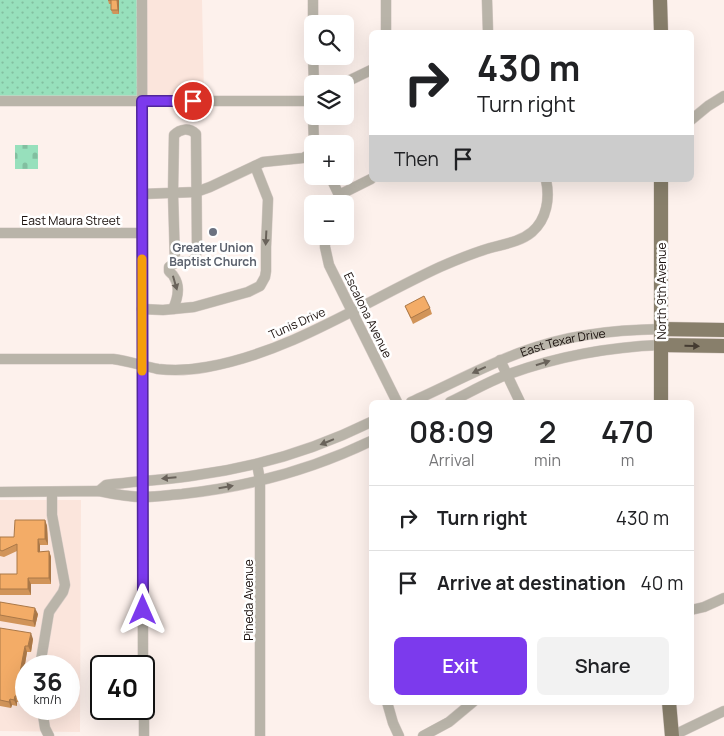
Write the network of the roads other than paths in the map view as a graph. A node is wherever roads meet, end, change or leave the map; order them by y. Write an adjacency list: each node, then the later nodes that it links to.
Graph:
1 (142, 0): 14 (street)
2 (314, 0): 6 (street)
3 (386, 0): 7 (street)
4 (487, 0): 8 (street)
5 (660, 0): 9 (main road)
6 (313, 15)
7 (386, 30)
8 (488, 30)
9 (661, 30)
10 (369, 71): 11 (street)
11 (354, 78)
12 (724, 96): 16 (street)
13 (0, 101): 14 (street)
14 (142, 101): 15 (street); 24 (street)
15 (304, 101)
16 (694, 118)
17 (304, 157): 18 (street)
18 (256, 166): 22 (street); 31 (street, one-way to 31)
19 (369, 180): 25 (street)
20 (546, 182): 32 (street, Tunis Drive)
21 (661, 182): 33 (main road, North 9th Avenue)
22 (196, 192): 23 (street); 23 (street); 29 (street)
23 (173, 193): 24 (street); 29 (street)
24 (142, 194): 27 (street)
25 (345, 195)
26 (0, 233): 27 (street, East Maura Street)
27 (142, 233): 30 (street)
28 (325, 245): 32 (street, Escalona Avenue)
29 (176, 262): 31 (street, one-way to 31)
30 (142, 309): 31 (street); 39 (street)
31 (173, 309)
32 (352, 311): 39 (street, Tunis Drive); 41 (street, Escalona Avenue)
33 (661, 329): 34 (main road, East Texar Drive); 35 (main road, North 9th Avenue); 38 (street, East Texar Drive)
34 (724, 330)
35 (660, 345): 36 (main road, East Texar Drive, one-way to 36); 40 (street, East Texar Drive, one-way to 35); 45 (main road, North 9th Avenue)
36 (724, 346)
37 (0, 359): 39 (street, Tunis Drive)
38 (500, 360): 40 (street); 42 (street, East Texar Drive, one-way to 42)
39 (142, 365): 49 (street)
40 (507, 375): 43 (street, East Texar Drive); 44 (street)
41 (396, 400)
42 (415, 400)
43 (454, 400)
44 (519, 400)
45 (661, 400)
46 (369, 423): 48 (street, one-way to 48)
47 (369, 441): 50 (street)
48 (257, 464): 49 (street, one-way to 49); 50 (street, Pineda Avenue)
49 (143, 480): 51 (street); 54 (street)
50 (260, 480): 54 (street, one-way to 50); 67 (street, Pineda Avenue)
51 (99, 491): 53 (street); 54 (street)
52 (0, 492): 53 (street)
53 (52, 492): 57 (street)
54 (143, 497): 58 (street)
55 (724, 598): 56 (street)
56 (694, 609)
57 (42, 655)
58 (143, 655)
59 (388, 705): 68 (street)
60 (469, 705): 69 (street)
61 (669, 705): 70 (main road)
62 (724, 711): 70 (street)
63 (44, 720): 65 (street)
64 (144, 720): 66 (street)
65 (49, 736)
66 (144, 736)
67 (260, 736)
68 (399, 736)
69 (423, 736)
70 (672, 736)

